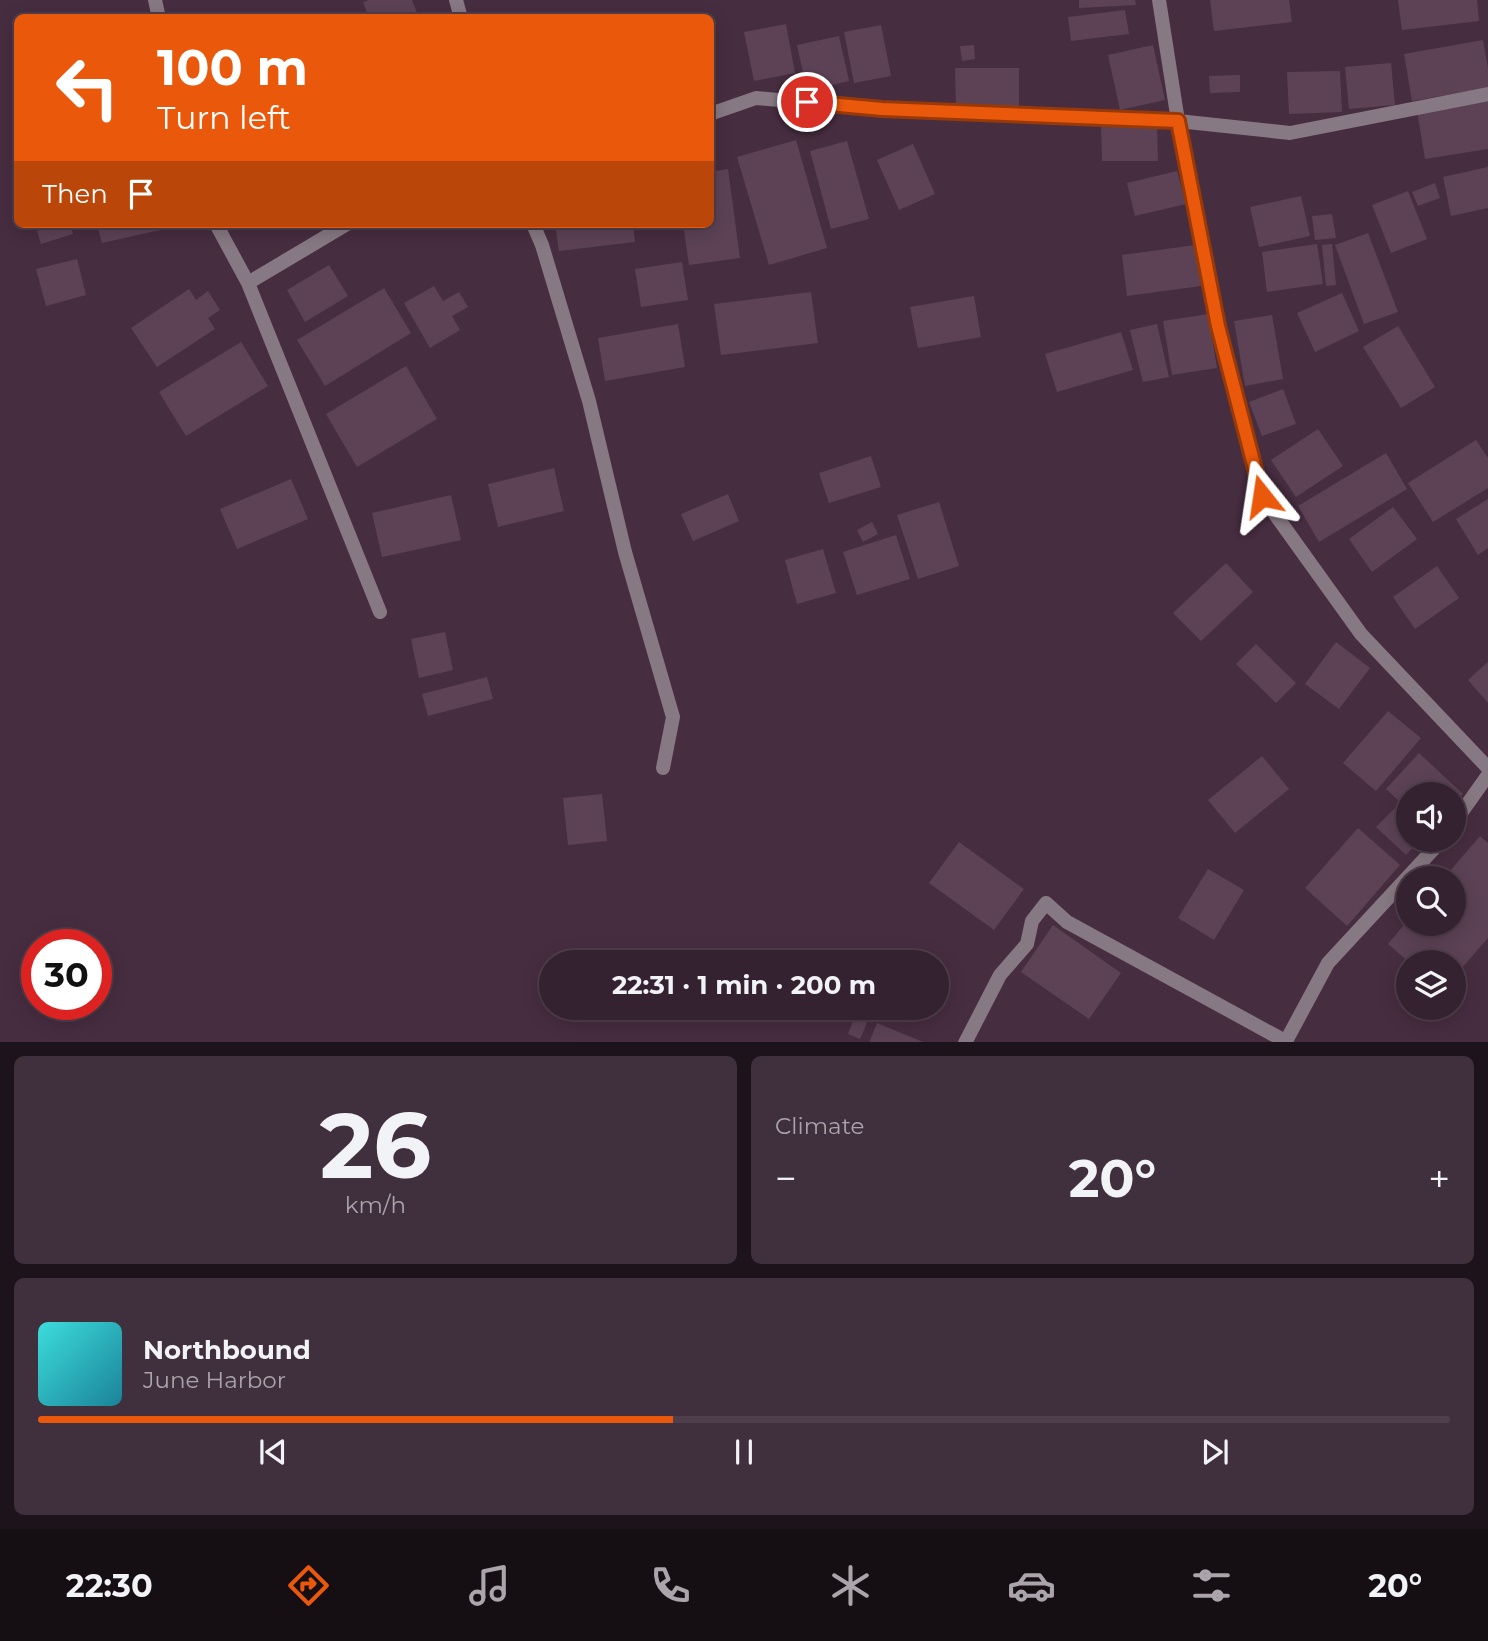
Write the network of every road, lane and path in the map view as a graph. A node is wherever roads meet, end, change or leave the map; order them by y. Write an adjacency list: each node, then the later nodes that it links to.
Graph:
1 (1159, 0): 4 (street)
2 (1488, 94): 4 (street)
3 (714, 113): 4 (street)
4 (1178, 121): 11 (street)
5 (218, 228): 8 (street)
6 (340, 228): 8 (street)
7 (535, 228): 10 (street)
8 (248, 283): 9 (street)
9 (380, 612)
10 (663, 768)
11 (1488, 768)
12 (1488, 775): 13 (street)
13 (1466, 806)
14 (1431, 852): 16 (street)
15 (965, 1042): 16 (street)
16 (1285, 1042)

